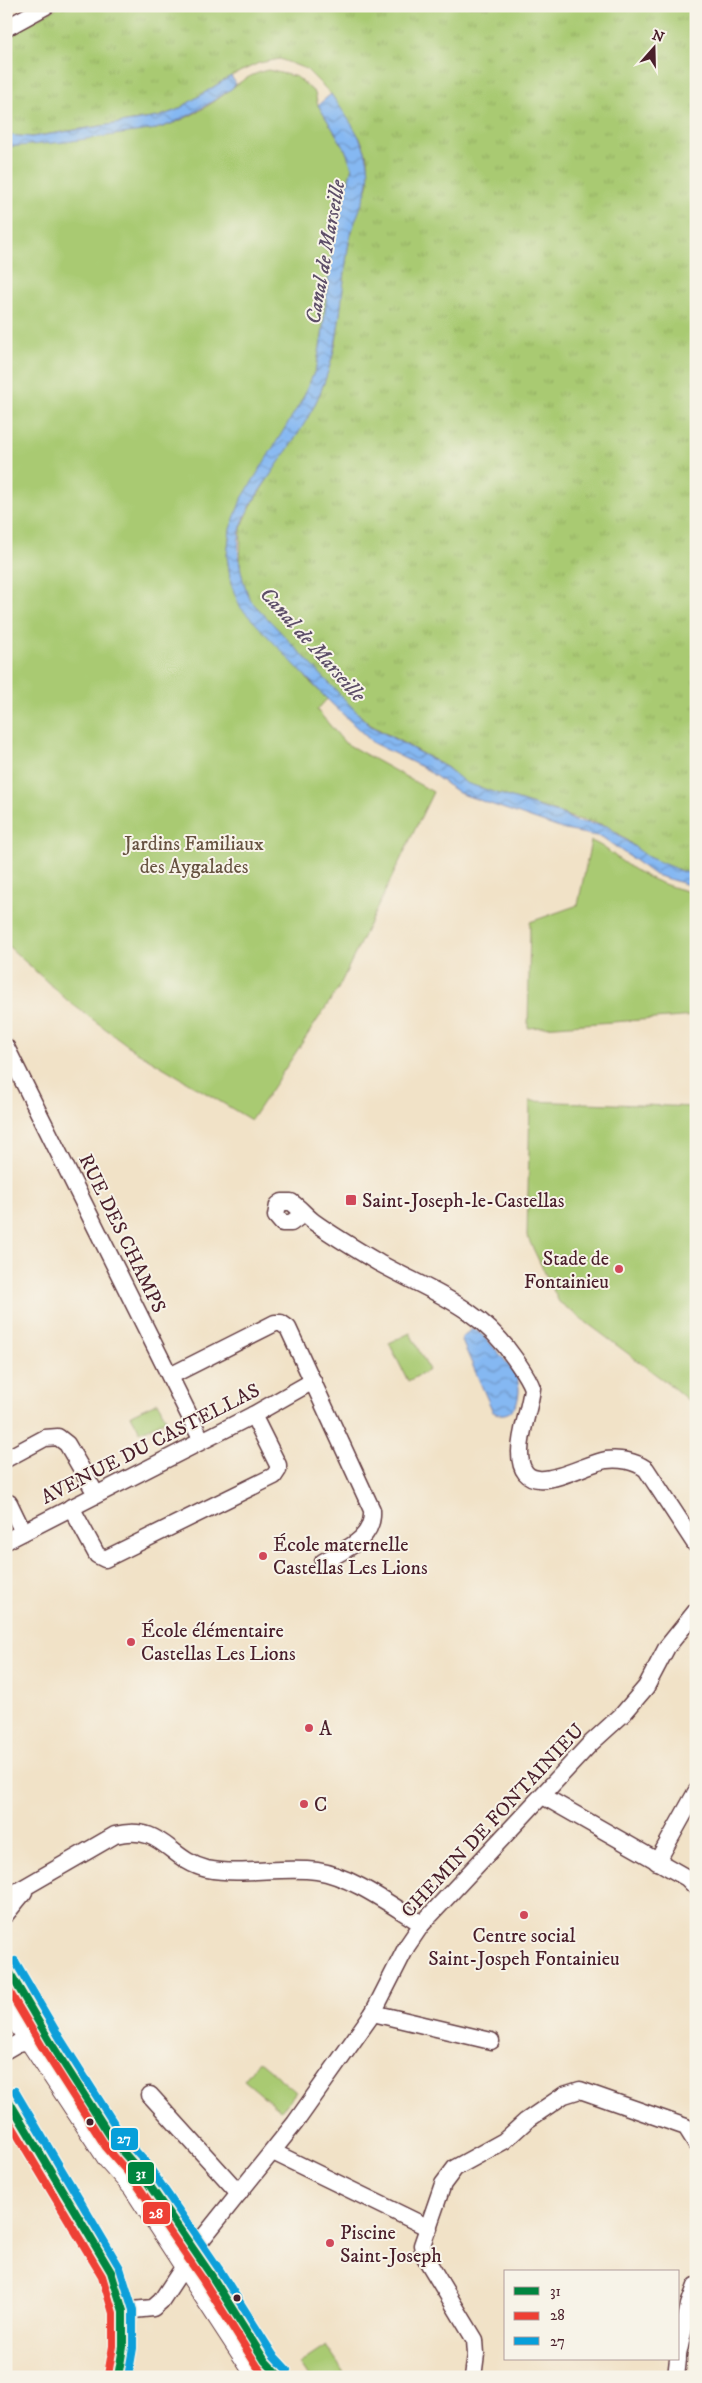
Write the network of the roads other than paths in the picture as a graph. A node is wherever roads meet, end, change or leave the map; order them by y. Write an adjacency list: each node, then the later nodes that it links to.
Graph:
1 (46, 6): 2 (street)
2 (6, 28)
3 (6, 1046): 5 (street, RUE DES CHAMPS)
4 (303, 1214): 14 (street)
5 (170, 1376): 6 (street); 8 (street, RUE DES CHAMPS)
6 (314, 1381): 7 (street, AVENUE DU CASTELLAS); 16 (street)
7 (253, 1415): 8 (street, AVENUE DU CASTELLAS); 12 (street)
8 (202, 1439): 10 (street, AVENUE DU CASTELLAS)
9 (6, 1458): 10 (street)
10 (96, 1494): 12 (street, AVENUE DU CASTELLAS)
11 (9, 1503): 13 (street)
12 (71, 1507): 13 (street, AVENUE DU CASTELLAS)
13 (23, 1532): 15 (street, AVENUE DU CASTELLAS)
14 (694, 1539)
15 (6, 1541)
16 (323, 1562)
17 (696, 1611): 19 (street, CHEMIN DE FONTAINIEU)
18 (696, 1792): 20 (street)
19 (543, 1796): 20 (street); 26 (street, CHEMIN DE FONTAINIEU)
20 (658, 1862): 22 (street)
21 (30, 1886): 23 (street); 24 (street); 25 (street); 26 (street)
22 (696, 1887)
23 (6, 1889)
24 (6, 1898)
25 (6, 1914)
26 (422, 1924): 29 (street, CHEMIN DE FONTAINIEU)
27 (6, 1966): 39 (main road)
28 (6, 2005): 30 (main road)
29 (373, 2013): 31 (street); 36 (street, CHEMIN DE FONTAINIEU)
30 (30, 2041): 32 (street); 39 (main road)
31 (492, 2041)
32 (6, 2050)
33 (150, 2095): 37 (street)
34 (6, 2096): 41 (street)
35 (696, 2143): 38 (street)
36 (274, 2152): 37 (street, CHEMIN DE FONTAINIEU); 38 (street)
37 (239, 2193): 39 (street, CHEMIN DE FONTAINIEU)
38 (429, 2228): 47 (street)
39 (189, 2258): 41 (street, CHEMIN DE FONTAINIEU); 45 (main road); 46 (main road)
40 (696, 2286): 42 (street)
41 (123, 2311): 44 (street)
42 (680, 2346)
43 (678, 2360): 48 (street)
44 (118, 2377)
45 (257, 2377)
46 (280, 2377)
47 (473, 2377)
48 (676, 2377)

